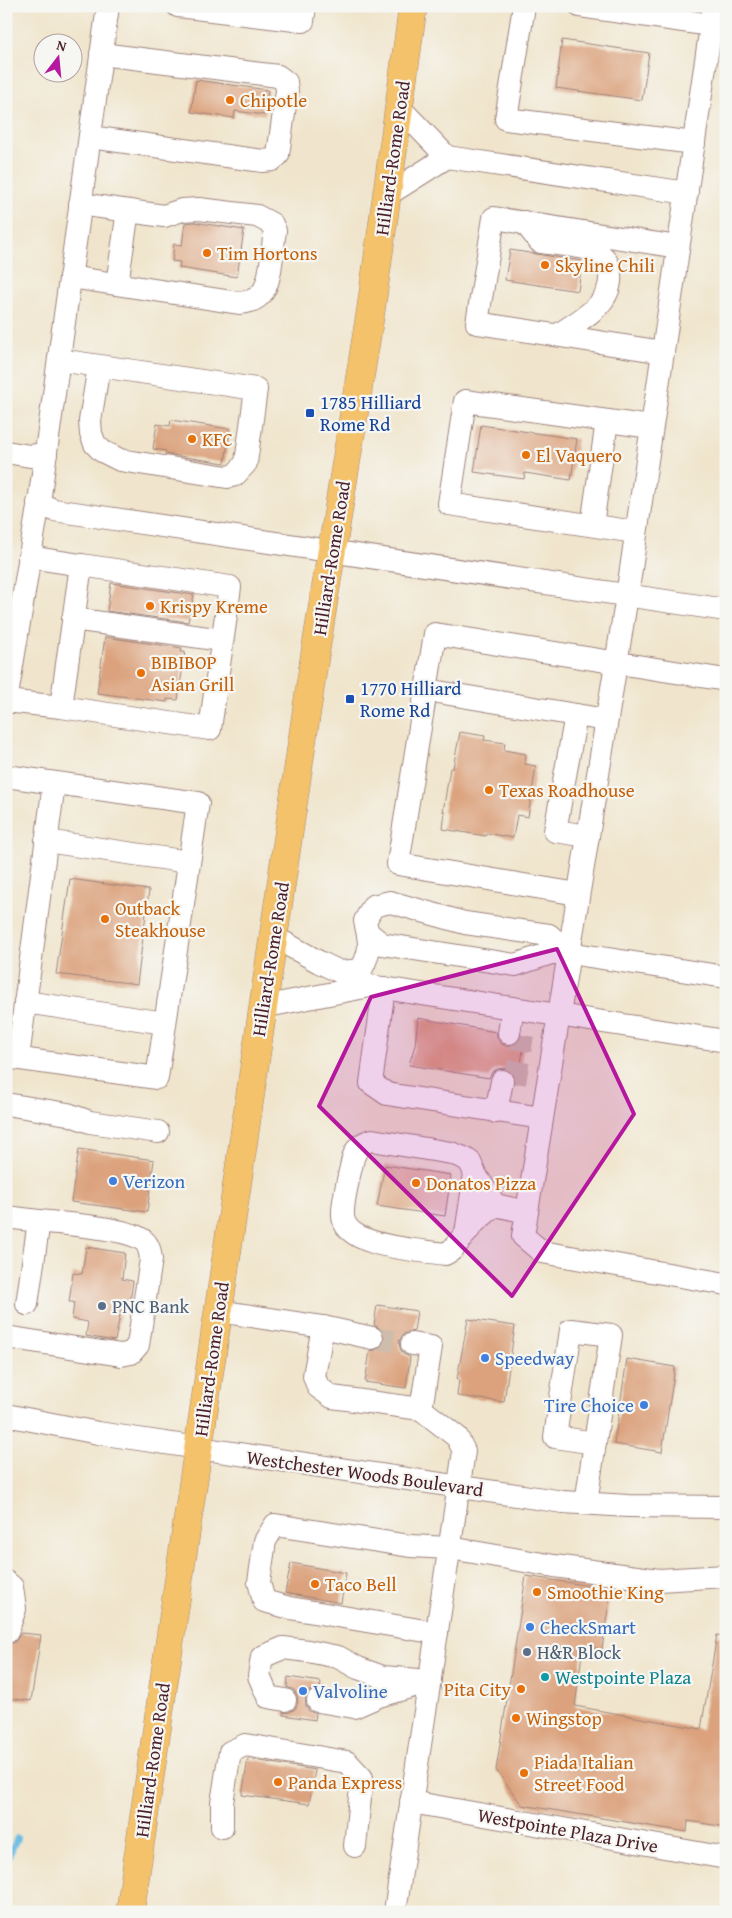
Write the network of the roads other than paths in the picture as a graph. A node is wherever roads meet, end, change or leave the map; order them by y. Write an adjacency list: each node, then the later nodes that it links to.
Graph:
1 (108, 6): 8 (street)
2 (178, 6): 3 (street)
3 (305, 6)
4 (414, 6): 9 (main road, Hilliard-Rome Road)
5 (524, 6): 11 (street)
6 (580, 6): 7 (street)
7 (712, 16): 11 (street)
8 (101, 54): 10 (street); 10 (street)
9 (400, 107): 12 (street); 14 (main road, Hilliard-Rome Road)
10 (90, 138): 15 (street)
11 (694, 143): 13 (street)
12 (447, 156): 13 (street); 14 (street)
13 (687, 193): 18 (street)
14 (387, 195): 32 (main road, Hilliard-Rome Road)
15 (80, 204): 16 (street); 19 (street)
16 (128, 211): 20 (street); 20 (street)
17 (524, 222): 18 (street); 21 (street); 21 (street)
18 (678, 247): 22 (street)
19 (70, 277): 20 (street); 23 (street)
20 (117, 284)
21 (558, 335): 22 (street)
22 (662, 352): 26 (street)
23 (59, 360): 24 (street); 28 (street)
24 (99, 366): 24 (street)
25 (608, 421): 26 (street); 30 (street); 30 (street)
26 (651, 426): 31 (street)
27 (6, 452): 28 (street)
28 (46, 454): 29 (street)
29 (38, 503): 32 (street); 33 (street)
30 (592, 526): 31 (street)
31 (635, 532): 35 (street)
32 (332, 551): 35 (street); 53 (main road, Hilliard-Rome Road)
33 (29, 557): 34 (street); 38 (street)
34 (81, 565): 37 (street); 39 (street)
35 (627, 596): 36 (street); 40 (street)
36 (726, 610)
37 (73, 619): 39 (street); 44 (street)
38 (13, 621): 43 (street)
39 (222, 640): 44 (street)
40 (616, 663): 41 (street); 42 (street); 46 (street)
41 (726, 680)
42 (426, 690): 45 (street); 52 (street)
43 (6, 701): 44 (street)
44 (61, 707)
45 (576, 715): 46 (street); 49 (street)
46 (606, 720): 49 (street)
47 (6, 776): 48 (street)
48 (54, 783): 50 (street); 51 (street)
49 (588, 836): 52 (street)
50 (46, 842): 51 (street); 59 (street)
51 (189, 862): 63 (street)
52 (578, 894): 55 (street)
53 (274, 937): 56 (street); 60 (main road, Hilliard-Rome Road)
54 (369, 941): 55 (street); 55 (street); 56 (street)
55 (567, 961): 57 (street); 62 (street)
56 (341, 972): 58 (street)
57 (726, 977)
58 (377, 987): 60 (street); 61 (street); 69 (street)
59 (25, 1002): 63 (street); 66 (street)
60 (262, 1007): 80 (main road, Hilliard-Rome Road)
61 (520, 1009): 62 (street); 64 (street)
62 (559, 1015): 65 (street); 70 (street)
63 (165, 1023): 66 (street)
64 (516, 1034)
65 (726, 1041)
66 (12, 1057)
67 (508, 1082): 69 (street)
68 (6, 1104): 71 (street)
69 (503, 1113): 70 (street)
70 (542, 1118): 74 (street)
71 (158, 1132)
72 (475, 1174): 73 (street); 77 (street); 77 (street)
73 (494, 1205): 74 (street); 77 (street)
74 (527, 1212): 78 (street)
75 (6, 1217): 76 (street)
76 (39, 1221): 79 (street); 82 (street)
77 (466, 1233)
78 (726, 1284)
79 (26, 1304)
80 (218, 1311): 81 (street); 88 (main road, Hilliard-Rome Road)
81 (323, 1327): 83 (street); 85 (street)
82 (6, 1337)
83 (372, 1338)
84 (412, 1344): 85 (street)
85 (421, 1409): 89 (street)
86 (6, 1415): 88 (street, Westchester Woods Boulevard)
87 (595, 1442): 87 (street); 90 (street)
88 (197, 1448): 89 (street, Westchester Woods Boulevard); 104 (main road, Hilliard-Rome Road)
89 (459, 1487): 90 (street, Westchester Woods Boulevard); 92 (street)
90 (586, 1503): 91 (street, Westchester Woods Boulevard)
91 (726, 1507)
92 (450, 1548): 93 (street); 96 (street); 96 (street)
93 (726, 1576)
94 (6, 1582): 95 (street)
95 (7, 1632)
96 (437, 1633): 97 (street)
97 (430, 1681): 98 (street); 99 (street); 100 (street)
98 (285, 1700)
99 (318, 1701)
100 (411, 1802): 103 (street, Westpointe Plaza Drive); 105 (street)
101 (222, 1827): 102 (street)
102 (355, 1846)
103 (726, 1858)
104 (130, 1912)
105 (394, 1912)

